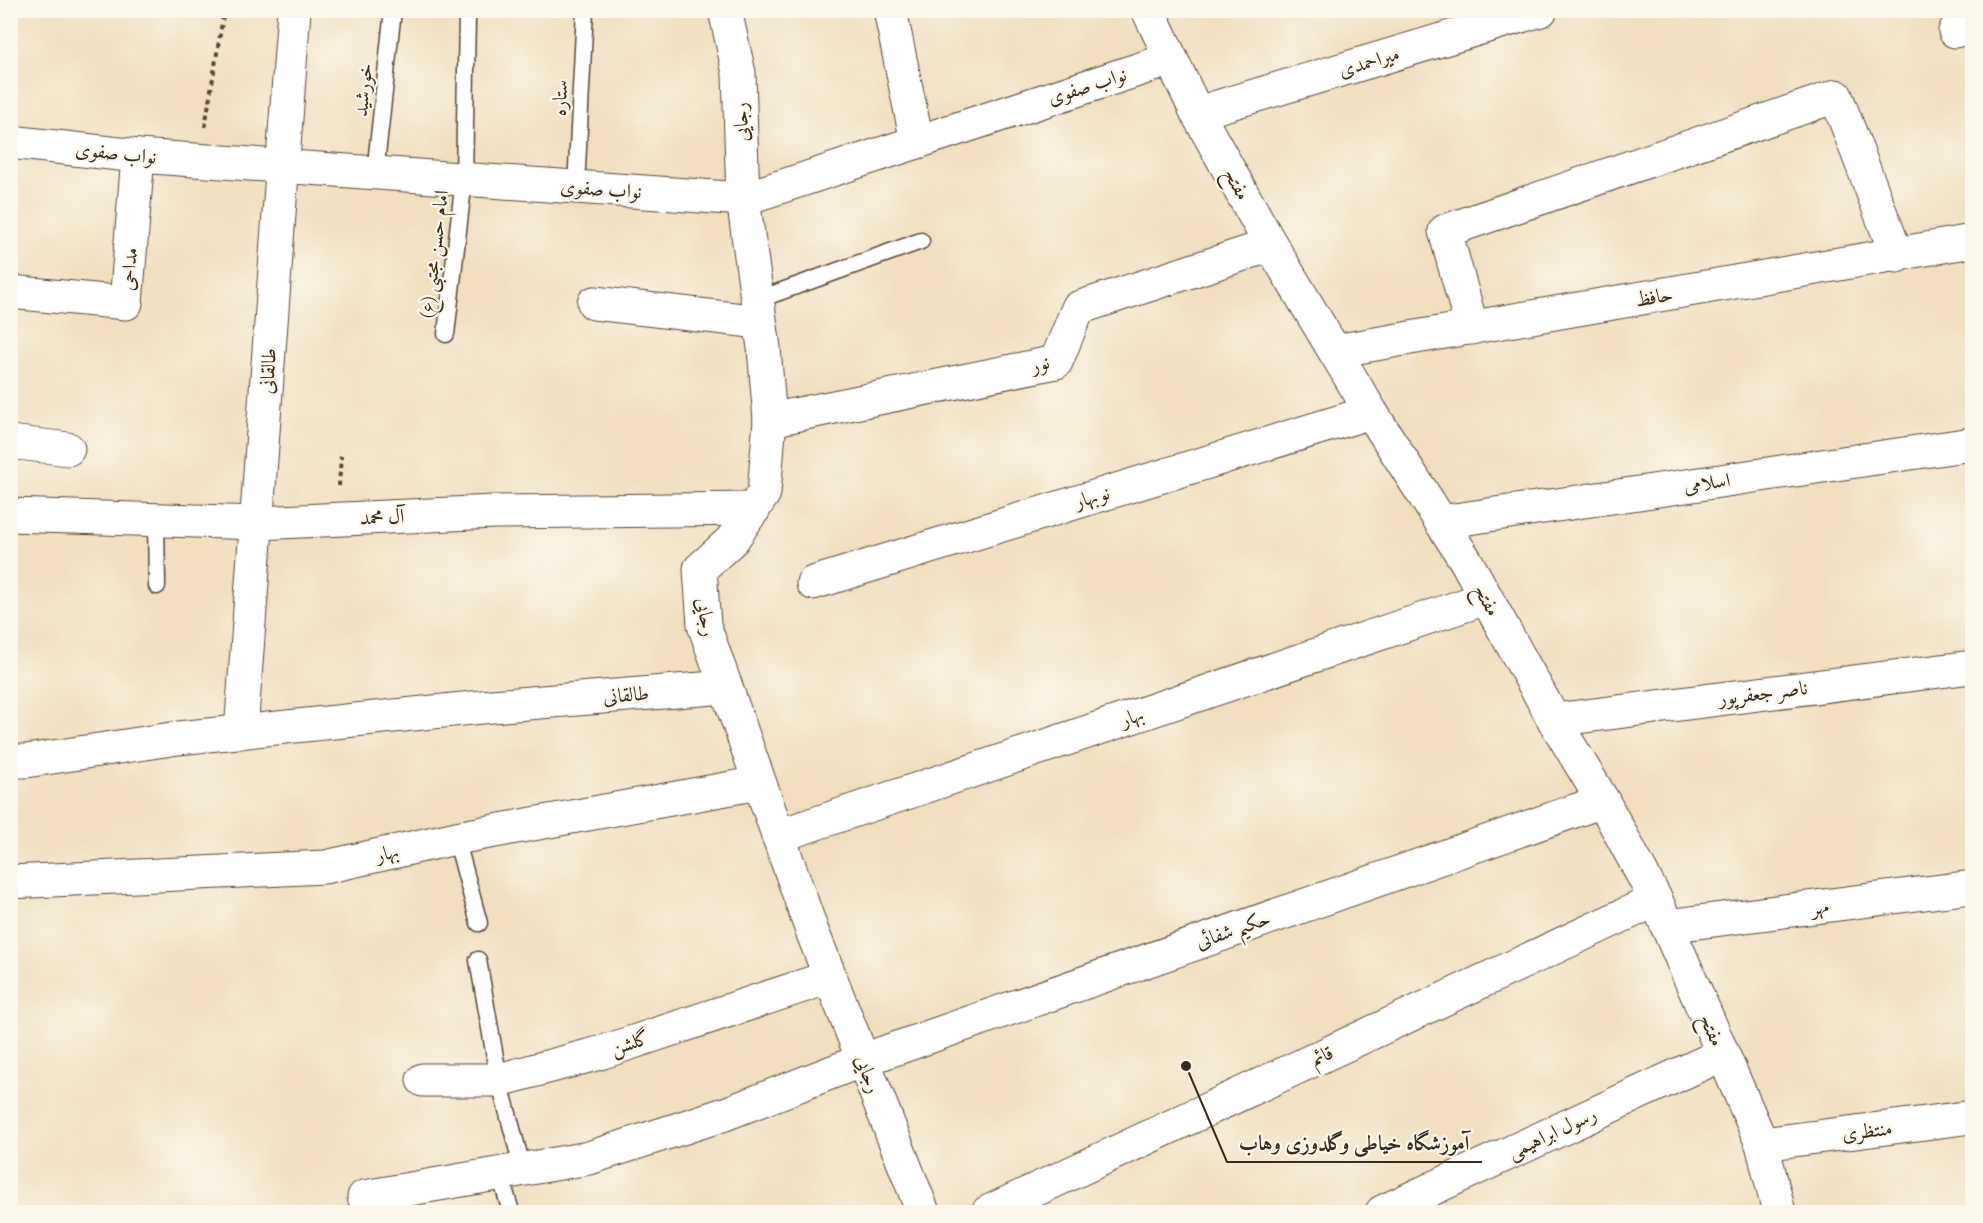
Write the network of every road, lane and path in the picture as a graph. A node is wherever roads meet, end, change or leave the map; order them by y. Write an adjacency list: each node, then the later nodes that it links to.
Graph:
1 (224, 10): 15 (path)
2 (294, 10): 16 (street, طالقانی)
3 (393, 10): 17 (lane, خورشید)
4 (585, 10): 19 (lane, ستاره)
5 (725, 10): 20 (street, رجایی)
6 (890, 10): 13 (street)
7 (1148, 10): 10 (street, مفتح)
8 (1540, 10): 11 (street, میراحمدی)
9 (467, 16): 18 (lane, امام حسن مجتبی (ع))
10 (1171, 59): 11 (street, مفتح); 13 (street, نواب صفوی)
11 (1197, 113): 23 (street, مفتح)
12 (10, 142): 14 (street, نواب صفوی)
13 (917, 142): 20 (street, نواب صفوی)
14 (138, 156): 15 (street, نواب صفوی); 25 (street, مداحی)
15 (200, 161): 16 (street, نواب صفوی)
16 (281, 166): 17 (street, نواب صفوی); 40 (street, طالقانی)
17 (375, 173): 18 (street, نواب صفوی)
18 (464, 179): 19 (street, نواب صفوی); 29 (lane, امام حسن مجتبی (ع))
19 (576, 187): 20 (street, نواب صفوی)
20 (743, 199): 27 (street, رجایی)
21 (921, 241): 27 (lane)
22 (1972, 241): 24 (street, حافظ)
23 (1271, 245): 30 (street, مفتح); 32 (street, نور)
24 (1897, 256): 28 (street, حافظ); 28 (street)
25 (10, 292)
26 (594, 303): 27 (street)
27 (759, 311): 32 (street, رجایی)
28 (1472, 328): 30 (street, حافظ)
29 (446, 334)
30 (1335, 351): 31 (street, مفتح)
31 (1371, 412): 39 (street, مفتح); 41 (street, نوبهار)
32 (770, 420): 36 (street, رجایی)
33 (10, 442): 35 (street)
34 (1972, 444): 39 (street, اسلامی)
35 (68, 449)
36 (754, 509): 40 (street, آل محمد); 45 (street, رجایی)
37 (10, 515): 38 (street, آل محمد)
38 (156, 519): 40 (street, آل محمد); 42 (lane)
39 (1441, 522): 43 (street, مفتح)
40 (258, 523): 47 (street, طالقانی)
41 (813, 583)
42 (158, 586)
43 (1486, 598): 46 (street, مفتح); 51 (street, بهار)
44 (1972, 666): 46 (street, ناصر جعفرپور)
45 (726, 687): 47 (street, طالقانی); 49 (street, رجایی)
46 (1554, 720): 50 (street, مفتح)
47 (241, 732): 48 (street, طالقانی)
48 (10, 761)
49 (759, 783): 51 (street, رجایی); 52 (street, بهار)
50 (1603, 801): 55 (street, مفتح); 60 (street, حکیم شفائی)
51 (778, 836): 58 (street, رجایی)
52 (456, 838): 53 (street, بهار); 56 (lane)
53 (10, 882)
54 (1972, 887): 55 (street, مهر)
55 (1661, 913): 59 (street, مفتح); 70 (street, قائم)
56 (479, 923)
57 (478, 960): 62 (lane)
58 (830, 977): 60 (street, رجایی); 62 (street, گلشن)
59 (1723, 1054): 64 (street, مفتح); 71 (street, رسول ابراهیمی)
60 (863, 1060): 65 (street, حکیم شفائی); 69 (street, رجایی)
61 (423, 1080): 62 (street, گلشن)
62 (500, 1080): 65 (lane)
63 (1972, 1118): 64 (street, منتظری)
64 (1762, 1144): 67 (street, مفتح)
65 (511, 1172): 66 (street, حکیم شفائی); 68 (lane)
66 (364, 1197)
67 (1776, 1211)
68 (511, 1212)
69 (923, 1212)
70 (988, 1212)
71 (1382, 1212)

